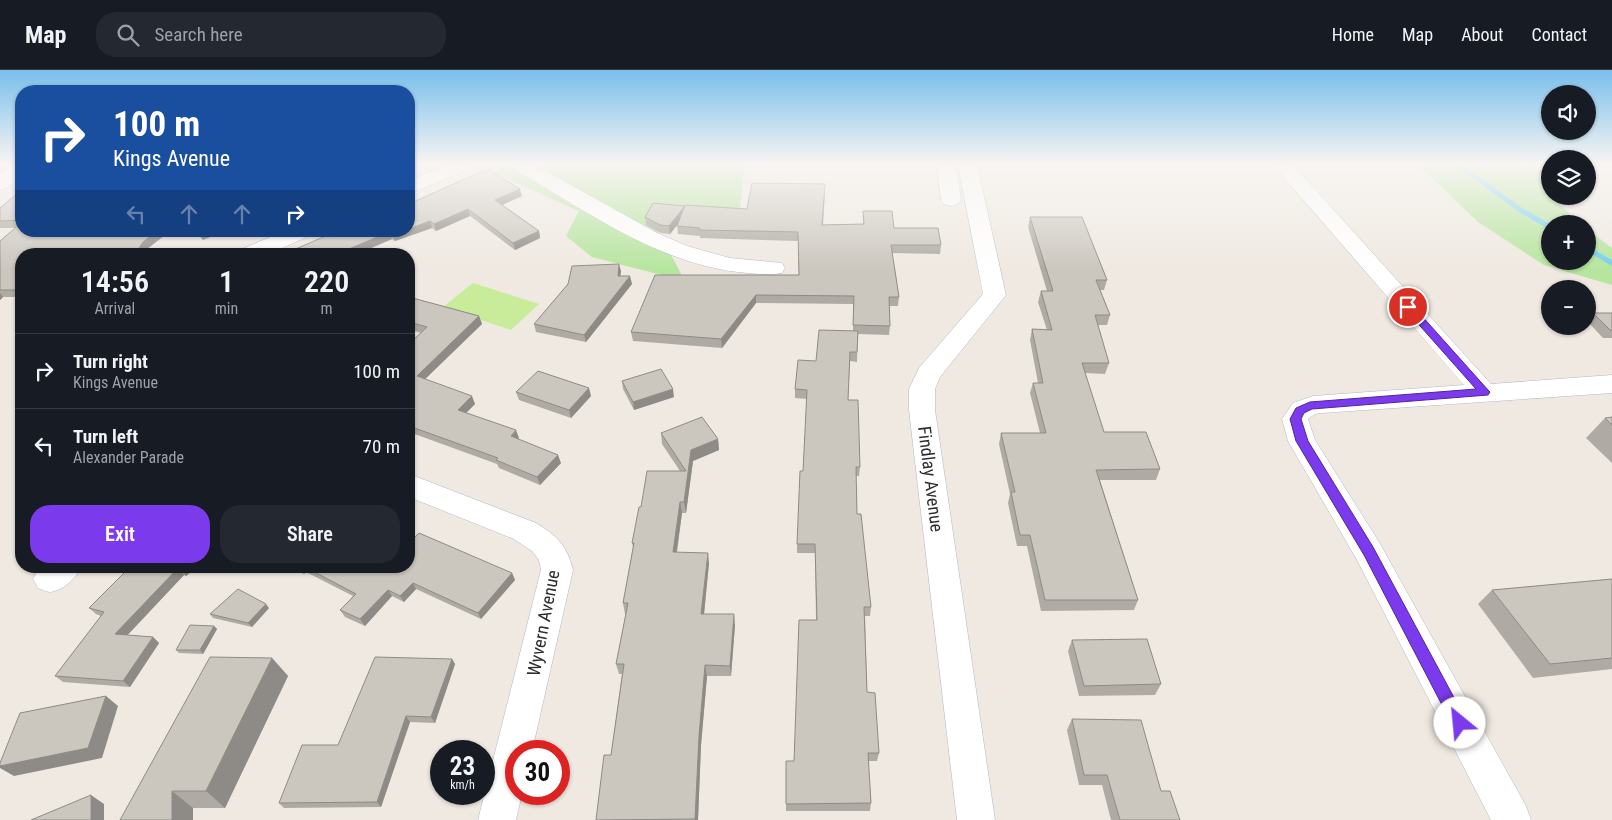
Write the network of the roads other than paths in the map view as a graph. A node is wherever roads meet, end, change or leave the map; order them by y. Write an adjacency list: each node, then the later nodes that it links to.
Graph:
1 (582, 200): 6 (street)
2 (975, 200): 11 (street, Findlay Avenue)
3 (1313, 200): 8 (street)
4 (290, 237): 5 (street)
5 (264, 248)
6 (774, 268)
7 (1612, 384): 8 (street)
8 (1484, 392): 12 (street)
9 (415, 487): 10 (street, Wyvern Avenue)
10 (497, 820)
11 (976, 820)
12 (1512, 820)

